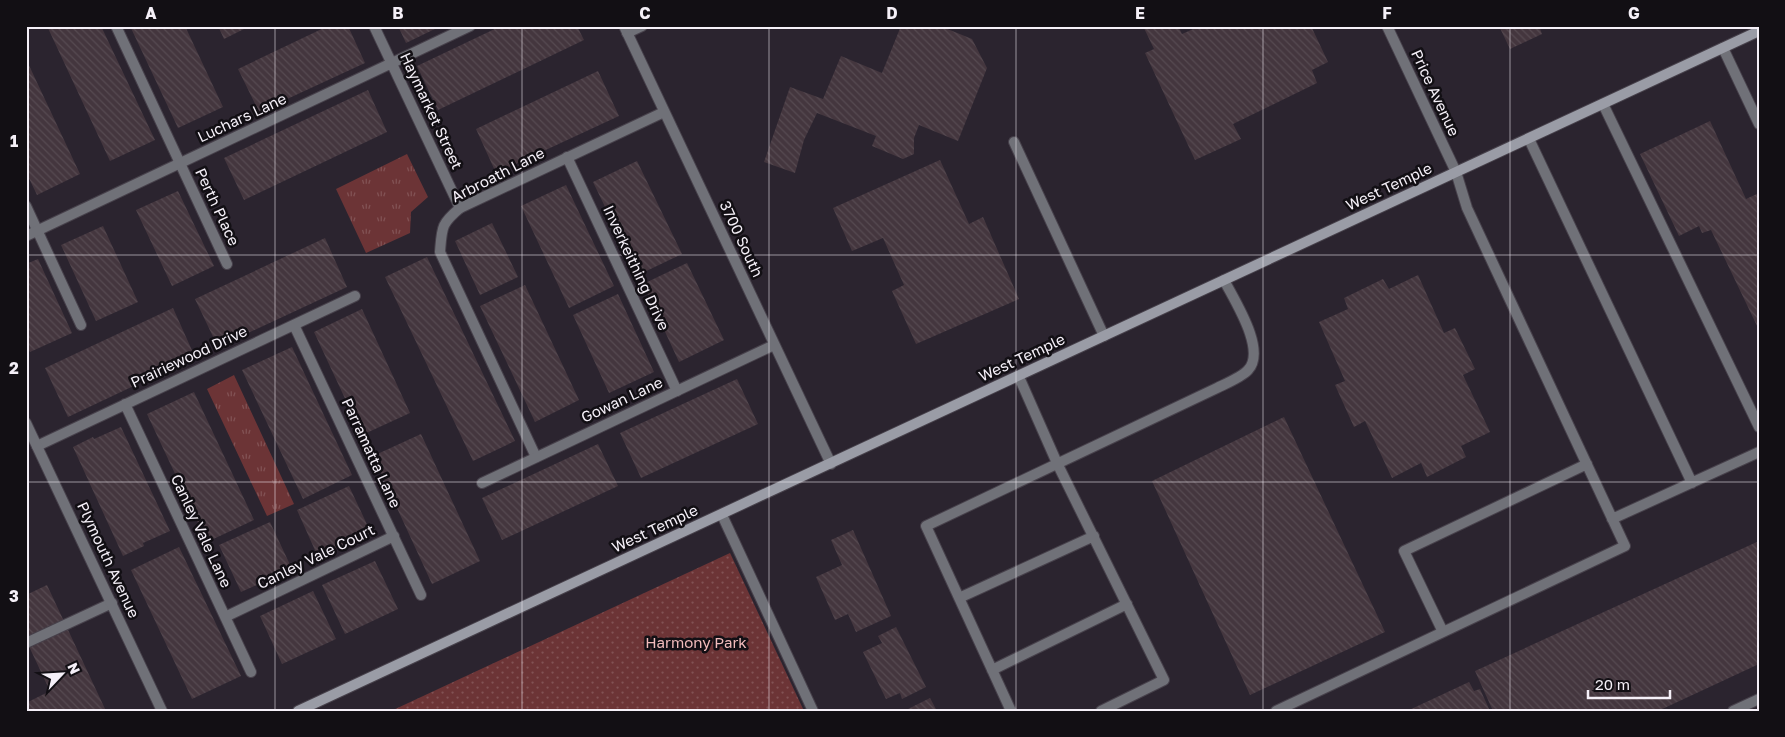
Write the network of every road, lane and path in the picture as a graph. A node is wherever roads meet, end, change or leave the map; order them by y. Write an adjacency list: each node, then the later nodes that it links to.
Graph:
1 (116, 26): 16 (street, Perth Place)
2 (374, 26): 9 (street, Haymarket Street)
3 (470, 26): 9 (street, Luchars Lane)
4 (642, 26): 6 (street)
5 (1387, 26): 17 (street, Price Avenue)
6 (625, 30): 11 (street, 3700 South)
7 (1759, 31): 8 (street, West Temple)
8 (1723, 48): 10 (street, West Temple); 12 (street)
9 (391, 63): 16 (street, Luchars Lane); 19 (street, Haymarket Street)
10 (1603, 104): 13 (street, West Temple); 33 (street)
11 (664, 112): 15 (street, Arbroath Lane); 28 (street, 3700 South)
12 (1759, 124)
13 (1529, 139): 17 (street, West Temple); 41 (street)
14 (1014, 142): 27 (street)
15 (567, 158): 19 (street, Arbroath Lane); 30 (street, Inverkeithing Drive)
16 (180, 163): 20 (street, Luchars Lane); 22 (street, Perth Place)
17 (1456, 172): 23 (street, West Temple); 39 (street, Price Avenue)
18 (26, 206): 20 (street)
19 (460, 208): 36 (street, Arbroath Lane)
20 (38, 231): 21 (street, Luchars Lane); 25 (street)
21 (26, 236)
22 (227, 264)
23 (1224, 280): 27 (street, West Temple); 37 (street)
24 (355, 296): 26 (street, Prairiewood Drive)
25 (82, 325)
26 (294, 325): 31 (street, Prairiewood Drive); 44 (street, Parramatta Lane)
27 (1104, 336): 29 (street, West Temple)
28 (774, 345): 30 (street, Gowan Lane); 38 (street, 3700 South)
29 (1019, 376): 37 (street); 38 (street, West Temple)
30 (677, 391): 36 (street, Gowan Lane)
31 (125, 404): 34 (street, Prairiewood Drive); 50 (street, Canley Vale Lane)
32 (26, 423): 34 (street, Plymouth Avenue)
33 (1759, 427)
34 (37, 446): 48 (street, Plymouth Avenue)
35 (1759, 452): 41 (street)
36 (536, 457): 40 (street, Gowan Lane)
37 (1058, 463): 45 (street); 47 (street)
38 (831, 464): 42 (street, West Temple)
39 (1587, 464): 43 (street, Price Avenue); 51 (street)
40 (482, 483)
41 (1692, 483): 43 (street)
42 (722, 515): 57 (street, West Temple); 58 (street)
43 (1612, 519): 51 (street, Price Avenue)
44 (394, 536): 46 (street, Parramatta Lane); 50 (street, Canley Vale Court)
45 (1094, 536): 47 (street); 49 (street)
46 (422, 595)
47 (959, 598): 53 (street)
48 (112, 603): 52 (street); 56 (street, Plymouth Avenue)
49 (1127, 604): 53 (street); 60 (street)
50 (225, 617): 54 (street, Canley Vale Lane)
51 (1443, 632): 61 (street)
52 (26, 643)
53 (992, 670): 59 (street)
54 (251, 672)
55 (1759, 699): 62 (street)
56 (162, 711)
57 (298, 711)
58 (813, 711)
59 (1011, 711)
60 (1101, 711)
61 (1276, 711)
62 (1734, 711)

